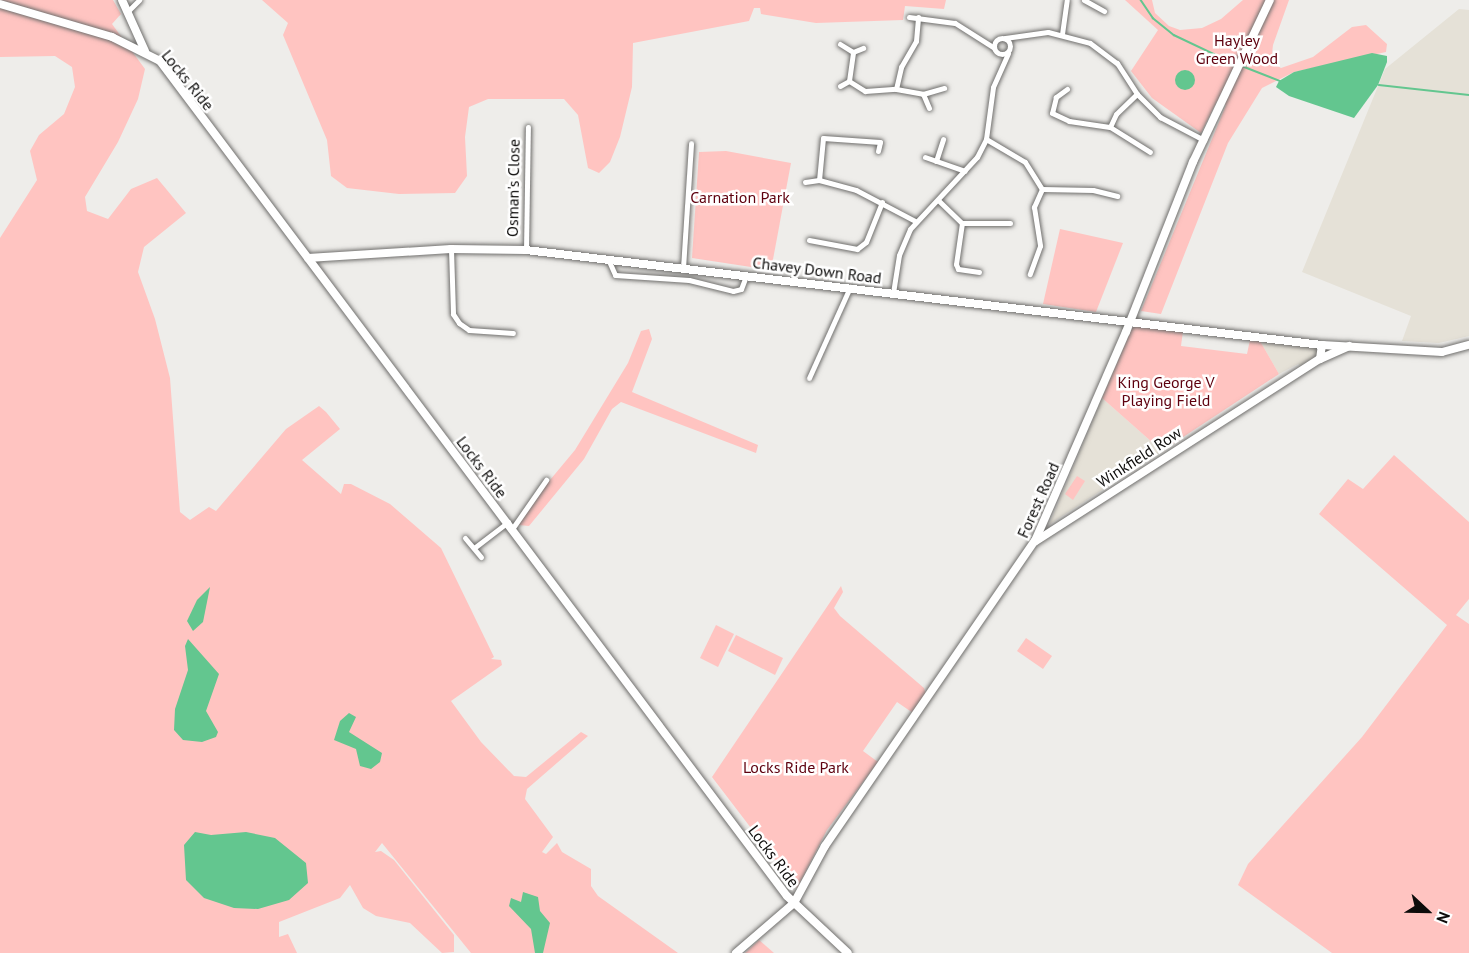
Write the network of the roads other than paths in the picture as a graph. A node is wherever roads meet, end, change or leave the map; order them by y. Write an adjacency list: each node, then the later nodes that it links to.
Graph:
1 (122, 0): 7 (main road)
2 (139, 0): 7 (street)
3 (1067, 0): 11 (street)
4 (1084, 0): 8 (street)
5 (1270, 0): 35 (main road, Forest Road)
6 (0, 4): 20 (main road)
7 (128, 11): 20 (main road)
8 (1104, 11)
9 (909, 17): 10 (street)
10 (918, 17): 12 (street); 26 (street)
11 (1062, 34): 13 (street); 29 (street)
12 (978, 35): 15 (street); 18 (street)
13 (1026, 35): 14 (street); 19 (street)
14 (1005, 38): 15 (street); 19 (street)
15 (997, 40): 18 (street)
16 (840, 44): 21 (street)
17 (863, 48): 21 (street)
18 (994, 49): 19 (street); 22 (street)
19 (1010, 50): 22 (street)
20 (145, 51): 54 (main road, Locks Ride)
21 (853, 52): 23 (street)
22 (999, 69): 34 (street)
23 (849, 81): 24 (street); 26 (street)
24 (840, 86)
25 (944, 88): 28 (street)
26 (896, 89): 28 (street)
27 (1067, 89): 32 (street)
28 (923, 94): 30 (street)
29 (1137, 94): 32 (street); 35 (street)
30 (929, 108)
31 (528, 127): 53 (street, Osman's Close)
32 (1110, 127): 38 (street)
33 (943, 139): 40 (street)
34 (986, 139): 41 (street); 44 (street)
35 (1204, 140): 62 (main road, Forest Road)
36 (691, 143): 56 (street)
37 (878, 151): 42 (street)
38 (1150, 152)
39 (925, 157): 40 (street)
40 (936, 161): 41 (street)
41 (965, 171): 46 (street)
42 (819, 180): 43 (street); 47 (street)
43 (805, 182)
44 (1042, 189): 45 (street); 58 (street)
45 (1117, 196)
46 (938, 200): 48 (street); 50 (street)
47 (882, 202): 48 (street); 51 (street)
48 (915, 221): 61 (street)
49 (1010, 222): 50 (street)
50 (962, 223): 57 (street)
51 (809, 240)
52 (451, 249): 53 (main road, Chavey Down Road); 54 (main road, Chavey Down Road); 63 (street)
53 (526, 250): 55 (main road, Chavey Down Road)
54 (308, 258): 70 (main road, Locks Ride)
55 (608, 259): 56 (main road, Chavey Down Road); 59 (street)
56 (683, 268): 59 (main road, Chavey Down Road)
57 (979, 272)
58 (1030, 274)
59 (746, 276): 60 (main road, Chavey Down Road)
60 (850, 287): 61 (main road, Chavey Down Road); 68 (street)
61 (893, 293): 62 (main road, Chavey Down Road)
62 (1130, 322): 64 (main road, Chavey Down Road); 72 (main road, Forest Road)
63 (513, 333)
64 (1322, 345): 65 (main road, Winkfield Row); 67 (main road)
65 (1350, 345): 66 (main road, Winkfield Row); 67 (main road, Winkfield Row)
66 (1469, 345)
67 (1320, 359): 72 (main road, Winkfield Row)
68 (809, 378)
69 (546, 480): 70 (street)
70 (510, 526): 73 (street); 75 (main road, Locks Ride)
71 (465, 537): 73 (street)
72 (1035, 541): 75 (main road, Forest Road)
73 (474, 548): 74 (street)
74 (480, 557)
75 (794, 903): 76 (main road, Forest Road); 77 (main road, Locks Ride)
76 (736, 953)
77 (848, 953)

